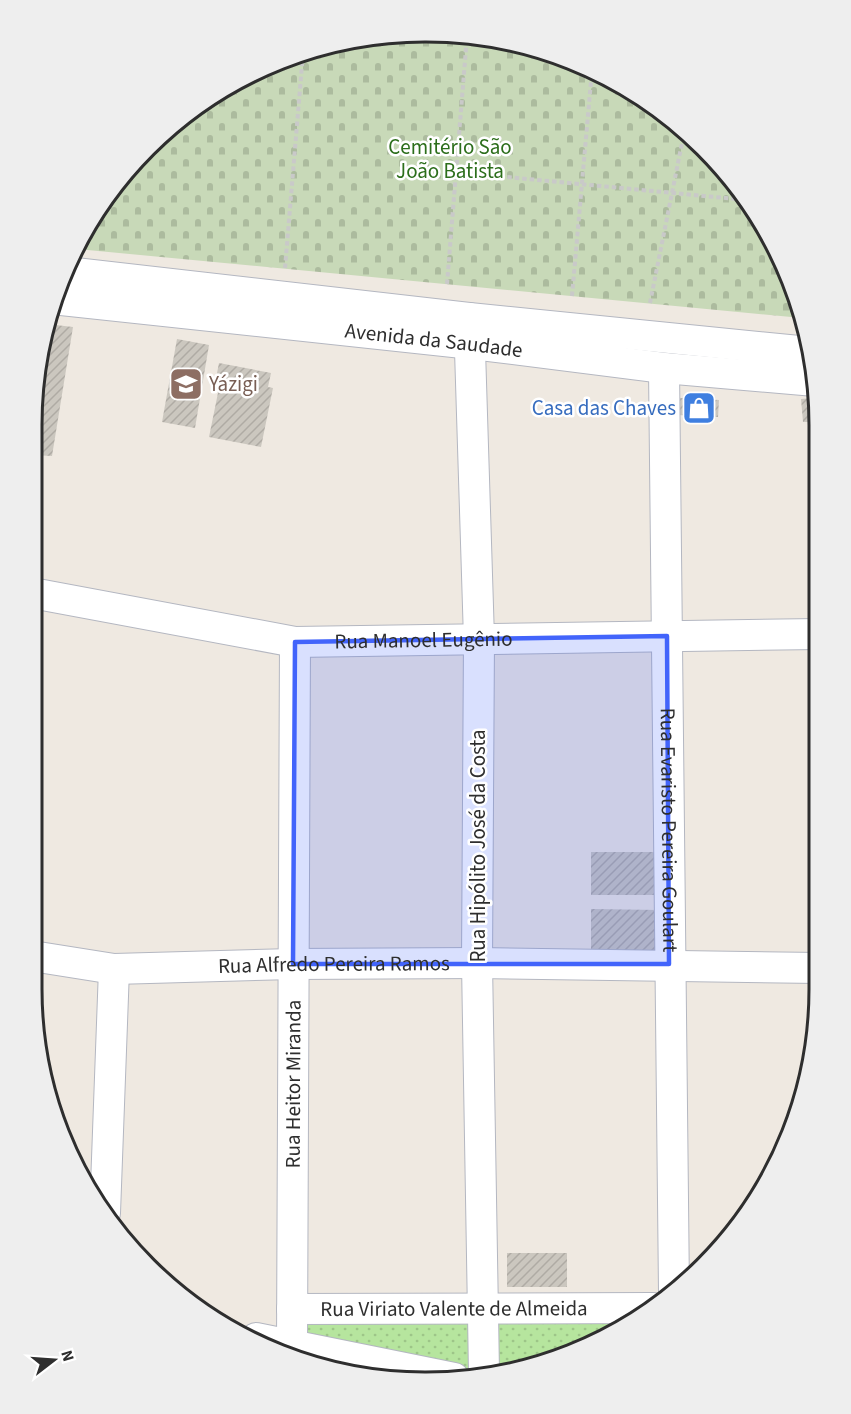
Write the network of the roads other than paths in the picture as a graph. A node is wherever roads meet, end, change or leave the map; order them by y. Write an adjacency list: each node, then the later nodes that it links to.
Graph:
1 (74, 273): 3 (street, Avenida da Saudade)
2 (63, 300): 3 (street, Avenida da Saudade)
3 (470, 331): 4 (street, Avenida da Saudade); 5 (street, Avenida da Saudade); 10 (street, Rua Hipólito José da Costa)
4 (802, 352)
5 (664, 368): 6 (street, Avenida da Saudade); 9 (street, Rua Evaristo Pereira Goulart)
6 (806, 380)
7 (42, 595): 11 (street, Rua Manoel Eugênio)
8 (809, 634): 9 (street, Rua Manoel Eugênio)
9 (667, 636): 10 (street, Rua Manoel Eugênio); 15 (street, Rua Evaristo Pereira Goulart)
10 (479, 639): 11 (street, Rua Manoel Eugênio); 13 (street, Rua Hipólito José da Costa)
11 (295, 642): 14 (street, Rua Heitor Miranda)
12 (42, 958): 17 (street, Rua Alfredo Pereira Ramos)
13 (477, 963): 14 (street, Rua Alfredo Pereira Ramos); 15 (street, Rua Alfredo Pereira Ramos); 20 (street, Rua Hipólito José da Costa)
14 (293, 964): 17 (street, Rua Alfredo Pereira Ramos); 22 (street, Rua Heitor Miranda)
15 (669, 964): 16 (street, Rua Alfredo Pereira Ramos); 19 (street, Rua Evaristo Pereira Goulart)
16 (809, 968)
17 (114, 969): 18 (street)
18 (105, 1200)
19 (674, 1281)
20 (483, 1308): 21 (street, Rua Viriato Valente de Almeida); 22 (street, Rua Viriato Valente de Almeida); 25 (street, Rua Hipólito José da Costa)
21 (637, 1308)
22 (292, 1309): 24 (street, Rua Heitor Miranda)
23 (280, 1343): 24 (street)
24 (292, 1346): 26 (street)
25 (484, 1368)
26 (387, 1370)

